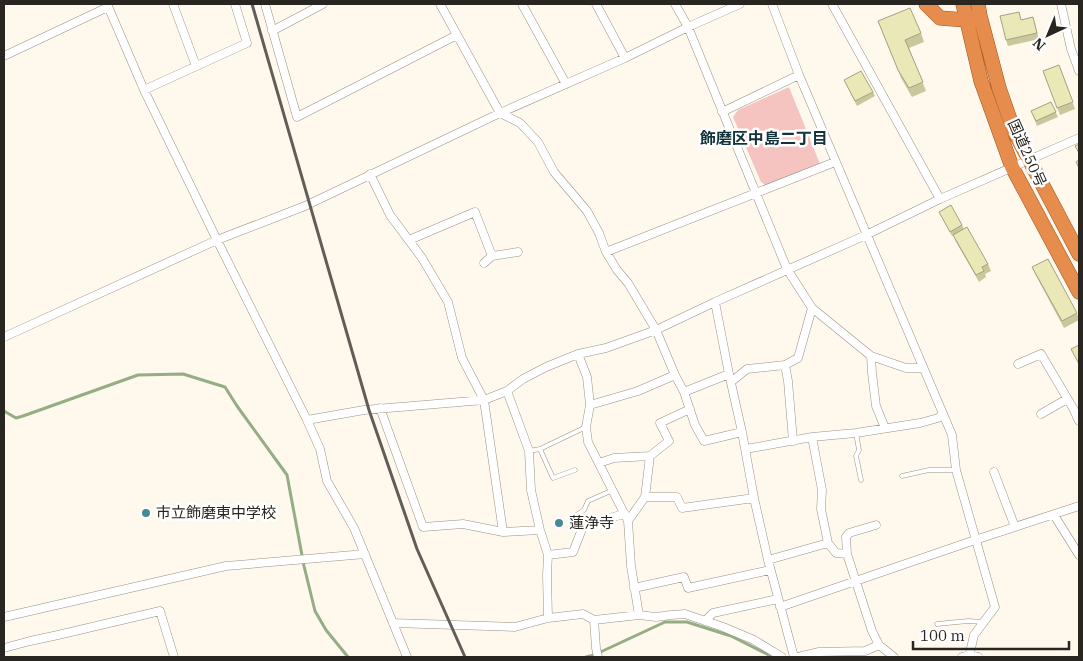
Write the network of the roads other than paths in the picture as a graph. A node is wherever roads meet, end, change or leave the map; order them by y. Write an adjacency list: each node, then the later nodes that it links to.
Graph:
1 (173, 4): 22 (street)
2 (236, 4): 22 (street)
3 (265, 4): 18 (street)
4 (324, 4): 18 (street)
5 (440, 4): 19 (street)
6 (522, 4): 25 (street)
7 (596, 4): 21 (street)
8 (675, 4): 17 (street)
9 (740, 4): 17 (street)
10 (772, 4): 24 (street)
11 (832, 4): 35 (street)
12 (926, 4): 16 (highway)
13 (962, 4): 16 (highway, 国道250号)
14 (1061, 4): 23 (street)
15 (107, 5): 20 (street); 26 (street)
16 (975, 13): 30 (highway, 国道250号); 32 (highway, 国道250号)
17 (688, 27): 21 (street); 27 (street)
18 (272, 31): 19 (street)
19 (457, 34): 28 (street)
20 (4, 56)
21 (625, 58): 25 (street)
22 (196, 66): 26 (street)
23 (1079, 71)
24 (799, 76): 27 (street); 31 (street)
25 (566, 84): 28 (street)
26 (144, 90): 37 (street)
27 (722, 112): 34 (street)
28 (500, 113): 33 (street); 40 (street)
29 (1079, 138): 30 (street)
30 (1028, 160): 32 (street); 41 (highway, 国道250号)
31 (835, 162): 34 (street); 36 (street)
32 (1012, 167): 35 (street); 45 (highway, 国道250号)
33 (370, 174): 37 (street); 38 (street)
34 (756, 194): 40 (street); 44 (street)
35 (940, 199): 36 (street)
36 (866, 235): 44 (street); 54 (street)
37 (217, 240): 49 (street); 67 (street)
38 (409, 240): 42 (street); 60 (street)
39 (518, 252): 42 (street)
40 (606, 252): 48 (street)
41 (1079, 254)
42 (492, 256): 43 (street)
43 (484, 263)
44 (787, 269): 46 (street); 47 (street)
45 (1079, 292)
46 (715, 302): 48 (street); 56 (street)
47 (812, 308): 51 (street); 53 (street)
48 (656, 330): 50 (street); 55 (street)
49 (4, 337)
50 (578, 354): 57 (street); 61 (street)
51 (871, 356): 54 (street); 70 (street)
52 (1018, 364): 59 (street)
53 (786, 365): 56 (street); 74 (street)
54 (923, 368): 65 (street)
55 (675, 375): 58 (street); 61 (street)
56 (730, 378): 58 (street); 71 (street)
57 (507, 391): 60 (street); 77 (street)
58 (684, 392): 64 (street)
59 (1067, 399): 62 (street); 66 (street)
60 (484, 400): 63 (street); 95 (street)
61 (590, 405): 69 (street)
62 (1076, 406): 68 (street)
63 (380, 408): 67 (street); 95 (street)
64 (690, 409): 71 (street); 78 (street)
65 (943, 414): 70 (street); 81 (street)
66 (1041, 414)
67 (307, 420): 98 (street)
68 (1079, 421)
69 (586, 427): 75 (lane); 79 (street)
70 (885, 428): 72 (street)
71 (742, 432): 76 (street)
72 (856, 434): 73 (street); 84 (lane)
73 (812, 437): 74 (street); 97 (street)
74 (793, 441): 76 (street)
75 (540, 448): 77 (lane); 80 (lane)
76 (746, 449): 87 (street)
77 (529, 451): 94 (street)
78 (650, 456): 79 (street); 86 (street)
79 (599, 464): 85 (street)
80 (575, 470)
81 (956, 470): 83 (lane); 96 (street)
82 (994, 472): 93 (street)
83 (902, 476)
84 (861, 480)
85 (613, 490): 90 (lane); 91 (street)
86 (645, 496): 87 (street); 91 (street)
87 (754, 498): 102 (street)
88 (1079, 506): 89 (street)
89 (1054, 515): 93 (street); 101 (street)
90 (575, 516)
91 (626, 518): 100 (street); 105 (street)
92 (876, 525): 99 (street)
93 (1015, 527): 96 (street)
94 (540, 530): 95 (street); 100 (street)
95 (503, 532)
96 (975, 540): 104 (street); 112 (street)
97 (828, 543): 99 (street); 102 (street)
98 (365, 554): 108 (street); 113 (street)
99 (847, 554): 104 (street)
100 (548, 555): 109 (street)
101 (1079, 555)
102 (768, 560): 103 (street)
103 (770, 570): 105 (street); 106 (street)
104 (856, 581): 106 (street); 115 (street)
105 (634, 588): 107 (street)
106 (779, 603): 111 (street); 121 (street)
107 (639, 615): 110 (street); 111 (street)
108 (4, 617)
109 (548, 618): 110 (street); 113 (street)
110 (594, 620): 117 (street)
111 (705, 621): 120 (street)
112 (983, 622): 114 (lane); 124 (street)
113 (393, 624): 119 (street)
114 (937, 624)
115 (879, 645): 122 (street); 123 (street)
116 (4, 648): 118 (street)
117 (598, 654)
118 (174, 657)
119 (406, 657)
120 (782, 657)
121 (794, 657)
122 (798, 657)
123 (894, 657)
124 (967, 657): 125 (street)
125 (978, 657)

